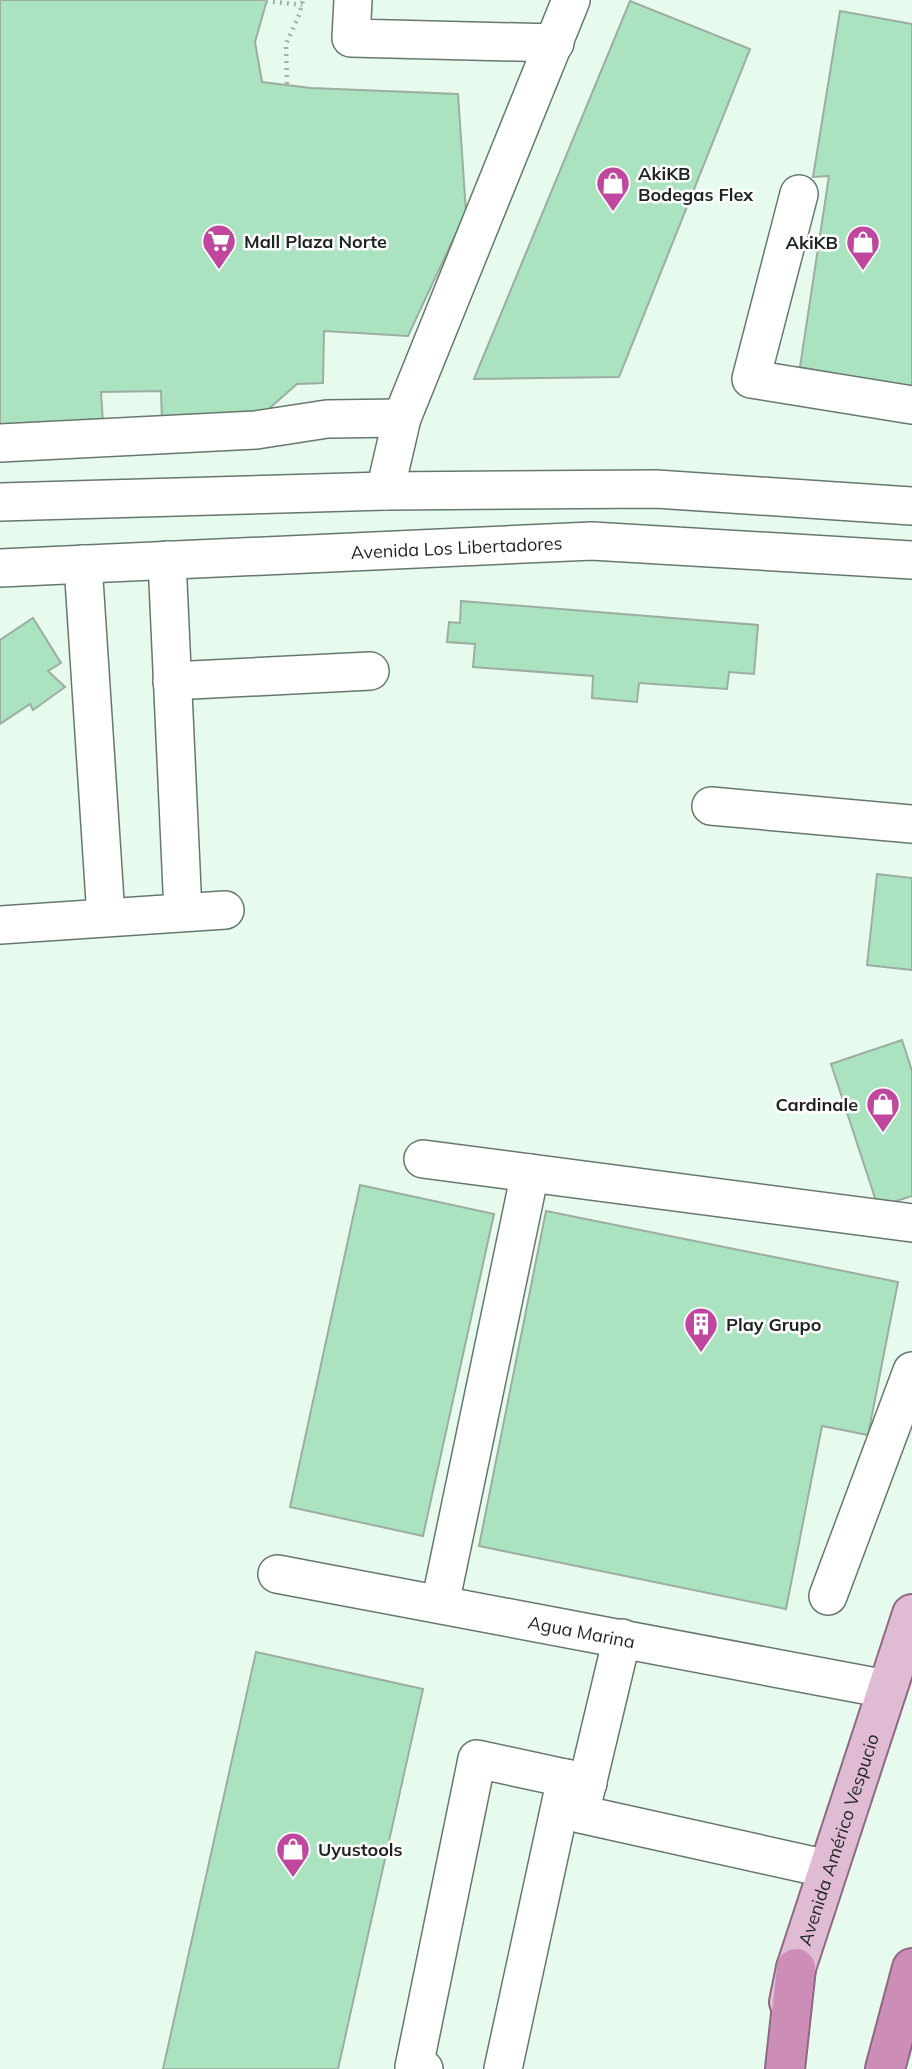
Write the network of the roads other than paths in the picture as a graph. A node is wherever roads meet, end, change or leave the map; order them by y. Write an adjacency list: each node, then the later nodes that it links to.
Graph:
1 (353, 0): 3 (street)
2 (571, 0): 3 (street)
3 (555, 43): 6 (street)
4 (799, 194): 5 (street)
5 (912, 405)
6 (402, 418): 7 (street); 8 (street)
7 (0, 443)
8 (385, 491): 9 (street); 10 (street)
9 (0, 502)
10 (912, 506)
11 (912, 560): 12 (street, Avenida Los Libertadores)
12 (167, 561): 13 (street, Avenida Los Libertadores); 16 (street)
13 (83, 564): 14 (street, Avenida Los Libertadores); 21 (street)
14 (0, 568)
15 (370, 671): 16 (street)
16 (172, 681): 20 (street)
17 (711, 806): 18 (street)
18 (912, 824)
19 (225, 910): 20 (street)
20 (183, 912): 21 (street)
21 (106, 917): 22 (street)
22 (0, 925)
23 (423, 1158): 24 (street)
24 (530, 1173): 25 (street); 30 (street)
25 (912, 1223)
26 (912, 1371): 27 (street)
27 (905, 1411): 29 (street)
28 (277, 1574): 30 (street, Agua Marina)
29 (828, 1596)
30 (440, 1604): 32 (street, Agua Marina)
31 (912, 1614): 33 (main road, Avenida Américo Vespucio)
32 (622, 1639): 33 (street, Agua Marina); 34 (street)
33 (886, 1689): 35 (main road, Avenida Américo Vespucio)
34 (577, 1781): 35 (street); 38 (street); 39 (street)
35 (828, 1869): 36 (main road, Avenida Américo Vespucio)
36 (796, 1968): 40 (main road, Avenida Américo Vespucio); 41 (highway)
37 (912, 1968): 42 (highway)
38 (424, 2069)
39 (503, 2069)
40 (775, 2069)
41 (785, 2069)
42 (885, 2069)

